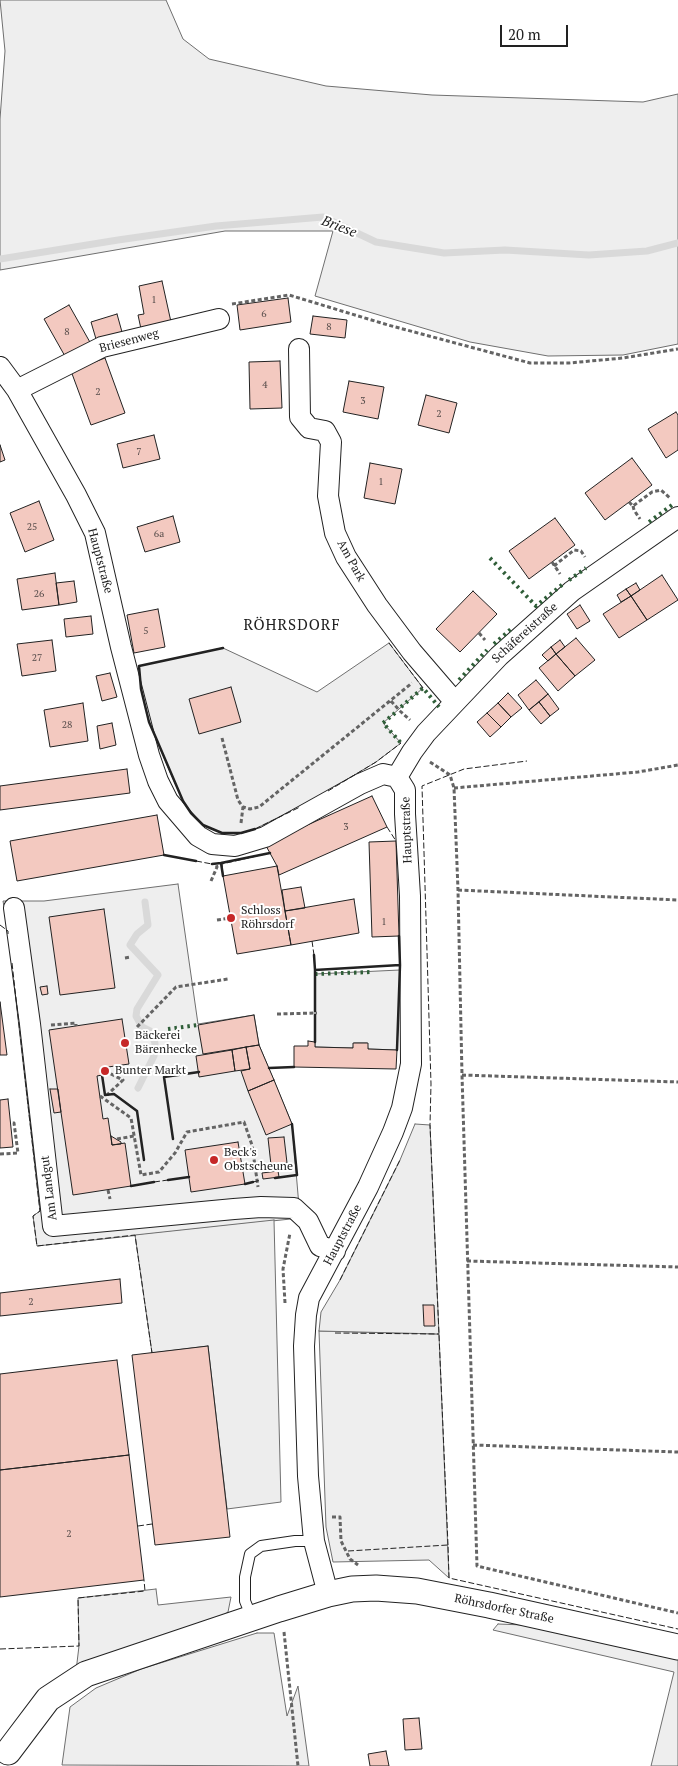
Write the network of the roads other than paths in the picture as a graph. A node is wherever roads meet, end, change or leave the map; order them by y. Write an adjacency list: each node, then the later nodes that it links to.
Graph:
1 (219, 319): 4 (street, Briesenweg)
2 (299, 349): 6 (street, Am Park)
3 (0, 367): 4 (street, Hauptstraße)
4 (17, 390): 7 (street, Hauptstraße)
5 (676, 509): 6 (street, Schäfereistraße)
6 (455, 702): 7 (street, Schäfereistraße)
7 (397, 777): 9 (street, Hauptstraße)
8 (14, 908): 9 (street, Am Landgut)
9 (335, 1251): 10 (street, Hauptstraße)
10 (314, 1541): 11 (street, Hauptstraße); 12 (lane)
11 (328, 1594): 12 (street, Röhrsdorfer Straße); 13 (street, Röhrsdorfer Straße)
12 (252, 1618): 14 (street)
13 (678, 1646)
14 (10, 1755)

